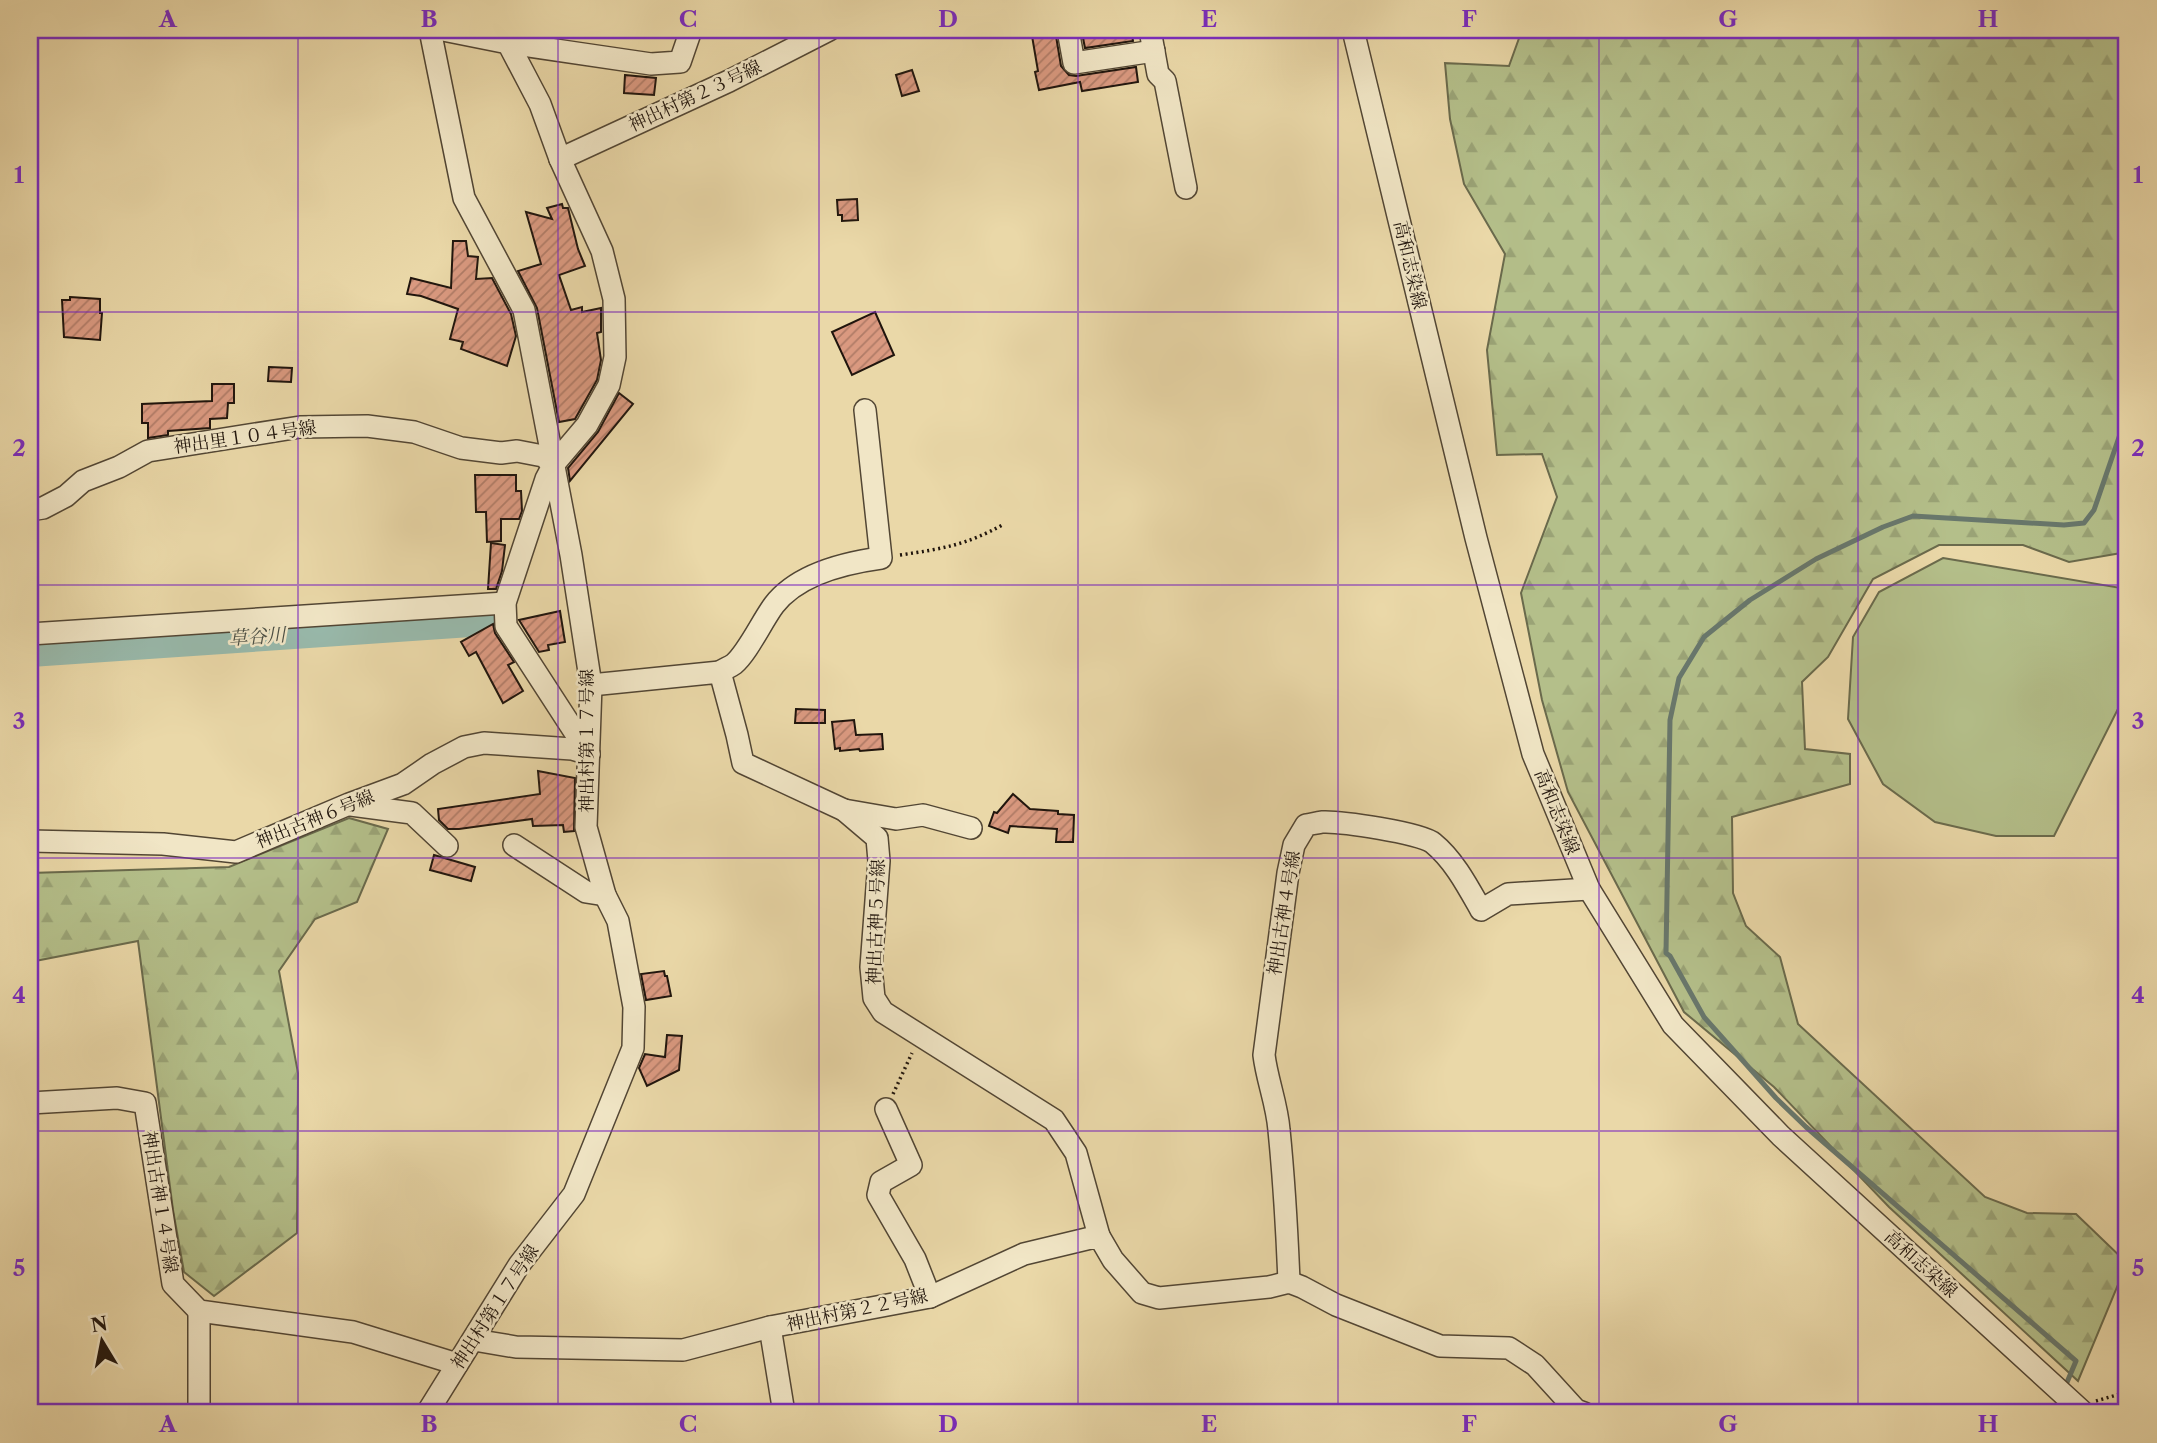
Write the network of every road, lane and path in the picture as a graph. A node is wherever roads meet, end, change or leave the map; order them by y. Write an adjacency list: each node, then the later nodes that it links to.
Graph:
1 (430, 30): 13 (street, 神出村第１７号線)
2 (443, 30): 8 (street)
3 (691, 30): 8 (street)
4 (829, 30): 10 (street, 神出村第２３号線)
5 (1068, 30): 9 (street)
6 (1150, 30): 9 (street)
7 (1353, 30): 28 (street, 高和志染線)
8 (508, 43): 10 (street)
9 (1154, 51): 11 (street)
10 (560, 159): 13 (street)
11 (1186, 188)
12 (865, 410): 16 (street)
13 (554, 464): 14 (street, 神出里１０４号線); 17 (street); 20 (street, 神出村第１７号線)
14 (30, 510)
15 (1004, 524): 16 (path)
16 (881, 558): 19 (street)
17 (505, 603): 18 (street); 21 (street)
18 (30, 634)
19 (720, 672): 20 (street); 23 (street, 神出古神５号線)
20 (591, 685): 21 (street, 神出村第１７号線)
21 (589, 754): 22 (street, 神出古神６号線); 29 (street, 神出村第１７号線)
22 (348, 804): 25 (street, 神出古神６号線); 27 (street)
23 (844, 810): 24 (street); 30 (street, 神出古神５号線)
24 (971, 828)
25 (30, 841)
26 (514, 845): 29 (street)
27 (447, 846)
28 (1588, 889): 34 (street, 神出古神４号線); 40 (street, 高和志染線)
29 (605, 895): 38 (street, 神出村第１７号線)
30 (921, 1035): 32 (path); 33 (street, 神出古神５号線)
31 (30, 1103): 36 (street, 神出古神１４号線)
32 (886, 1109): 35 (street)
33 (1099, 1236): 34 (street); 35 (street, 神出村第２２号線)
34 (1289, 1283): 44 (street)
35 (930, 1297): 37 (street, 神出村第２２号線)
36 (199, 1311): 39 (street); 41 (street)
37 (770, 1328): 38 (street, 神出村第２２号線); 43 (street)
38 (474, 1340): 39 (street, 神出村第１７号線)
39 (457, 1364): 42 (street, 神出村第１７号線)
40 (2077, 1407)
41 (199, 1413)
42 (427, 1413)
43 (785, 1413)
44 (1584, 1413)

